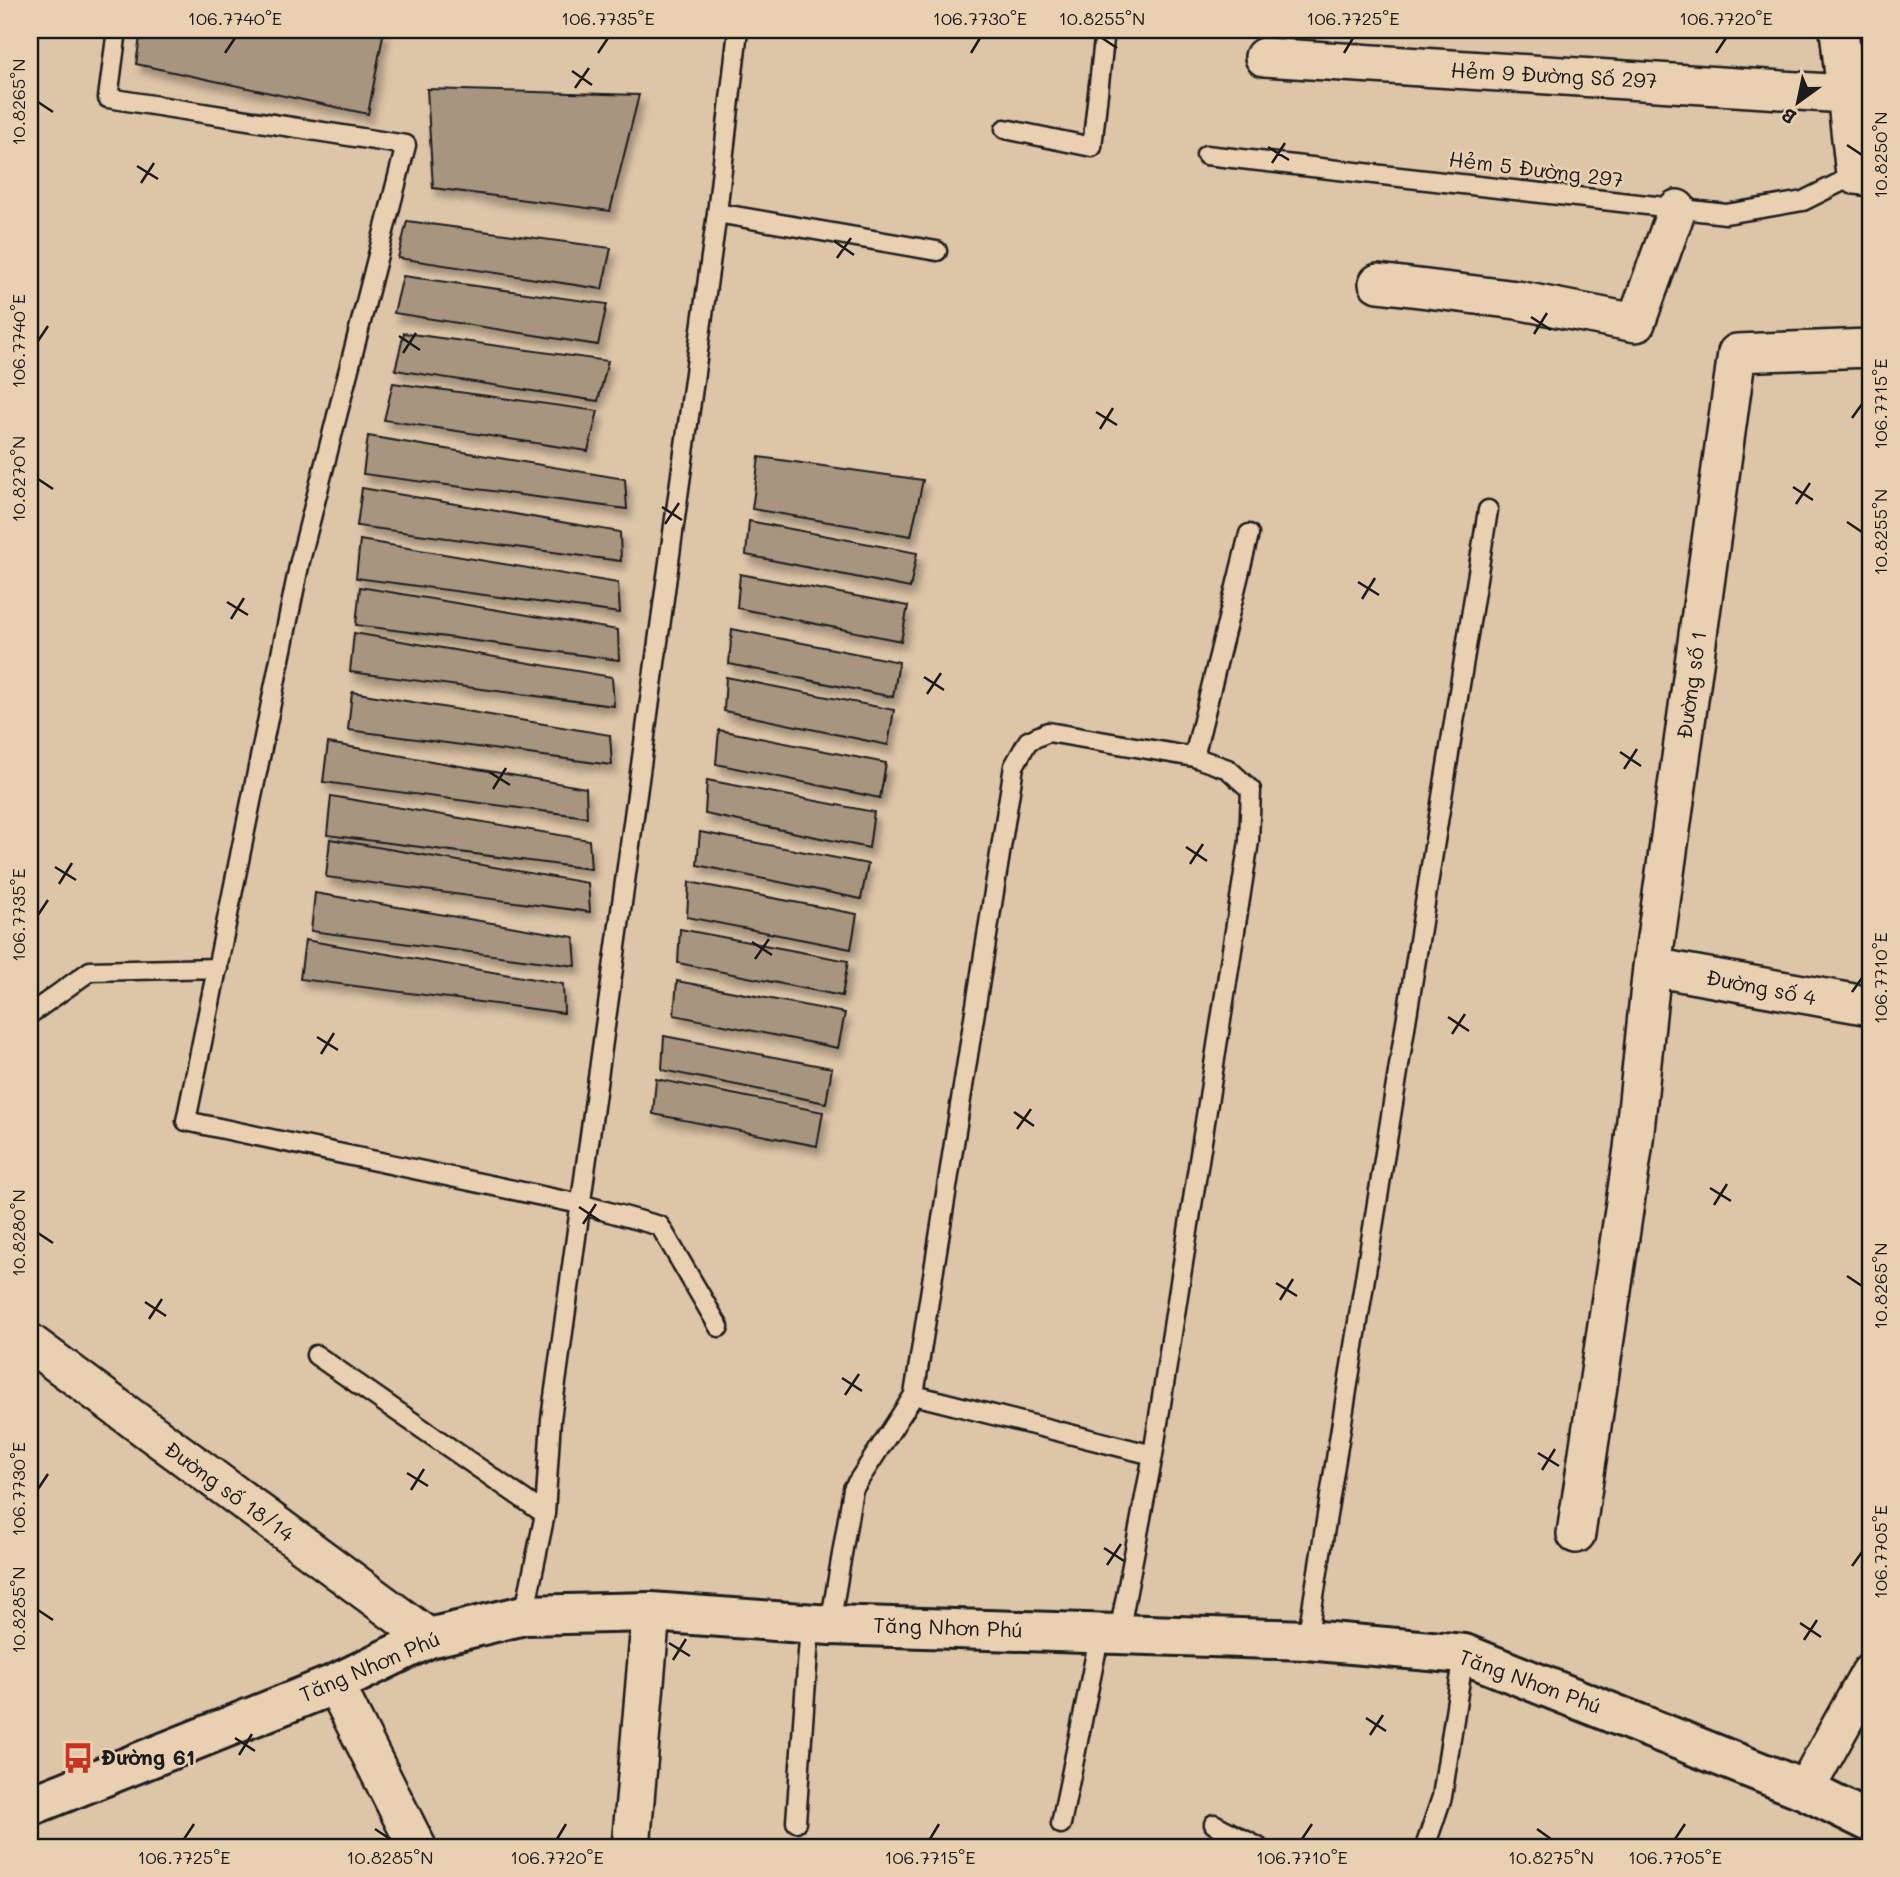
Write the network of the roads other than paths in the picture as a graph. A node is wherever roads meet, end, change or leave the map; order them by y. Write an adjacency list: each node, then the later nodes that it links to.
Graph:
1 (117, 30): 19 (lane)
2 (738, 30): 11 (lane)
3 (1105, 30): 7 (lane)
4 (1839, 30): 6 (street)
5 (1264, 57): 6 (street, Hẻm 9 Đường Số 297)
6 (1845, 94): 9 (street)
7 (1005, 129)
8 (1206, 155): 10 (lane, Hẻm 5 Đường 297)
9 (1863, 176): 10 (lane, Hẻm 5 Đường 297)
10 (1677, 209): 13 (street)
11 (717, 213): 12 (lane); 22 (lane)
12 (937, 251)
13 (1378, 284)
14 (1870, 348): 18 (street, Đường số 1)
15 (1488, 510): 35 (lane)
16 (1249, 534): 17 (lane)
17 (1194, 757): 26 (lane); 27 (lane)
18 (1652, 967): 20 (street, Đường số 4); 29 (street, Đường số 1)
19 (218, 968): 21 (lane); 22 (lane)
20 (1870, 1006)
21 (30, 1014)
22 (580, 1204): 23 (lane); 28 (lane)
23 (719, 1327)
24 (30, 1343): 34 (street, Đường số 18/14)
25 (316, 1355): 28 (lane)
26 (914, 1395): 27 (lane); 32 (lane)
27 (1153, 1455): 33 (lane)
28 (545, 1514): 31 (lane)
29 (1576, 1534)
30 (651, 1612): 31 (street, Tăng Nhơn Phú); 32 (street, Tăng Nhơn Phú); 46 (street)
31 (524, 1615): 34 (street, Tăng Nhơn Phú)
32 (820, 1624): 33 (street, Tăng Nhơn Phú); 41 (lane)
33 (1110, 1633): 35 (street, Tăng Nhơn Phú); 43 (lane)
34 (429, 1638): 38 (street, Tăng Nhơn Phú)
35 (1307, 1640): 36 (street, Tăng Nhơn Phú)
36 (1464, 1654): 39 (street, Tăng Nhơn Phú); 48 (lane)
37 (1870, 1673): 39 (street)
38 (335, 1684): 40 (street, Tăng Nhơn Phú); 45 (street)
39 (1805, 1790): 42 (street, Tăng Nhơn Phú)
40 (30, 1806)
41 (796, 1822)
42 (1870, 1822)
43 (1061, 1824)
44 (1214, 1825): 47 (lane)
45 (417, 1847)
46 (631, 1847)
47 (1258, 1847)
48 (1425, 1847)

